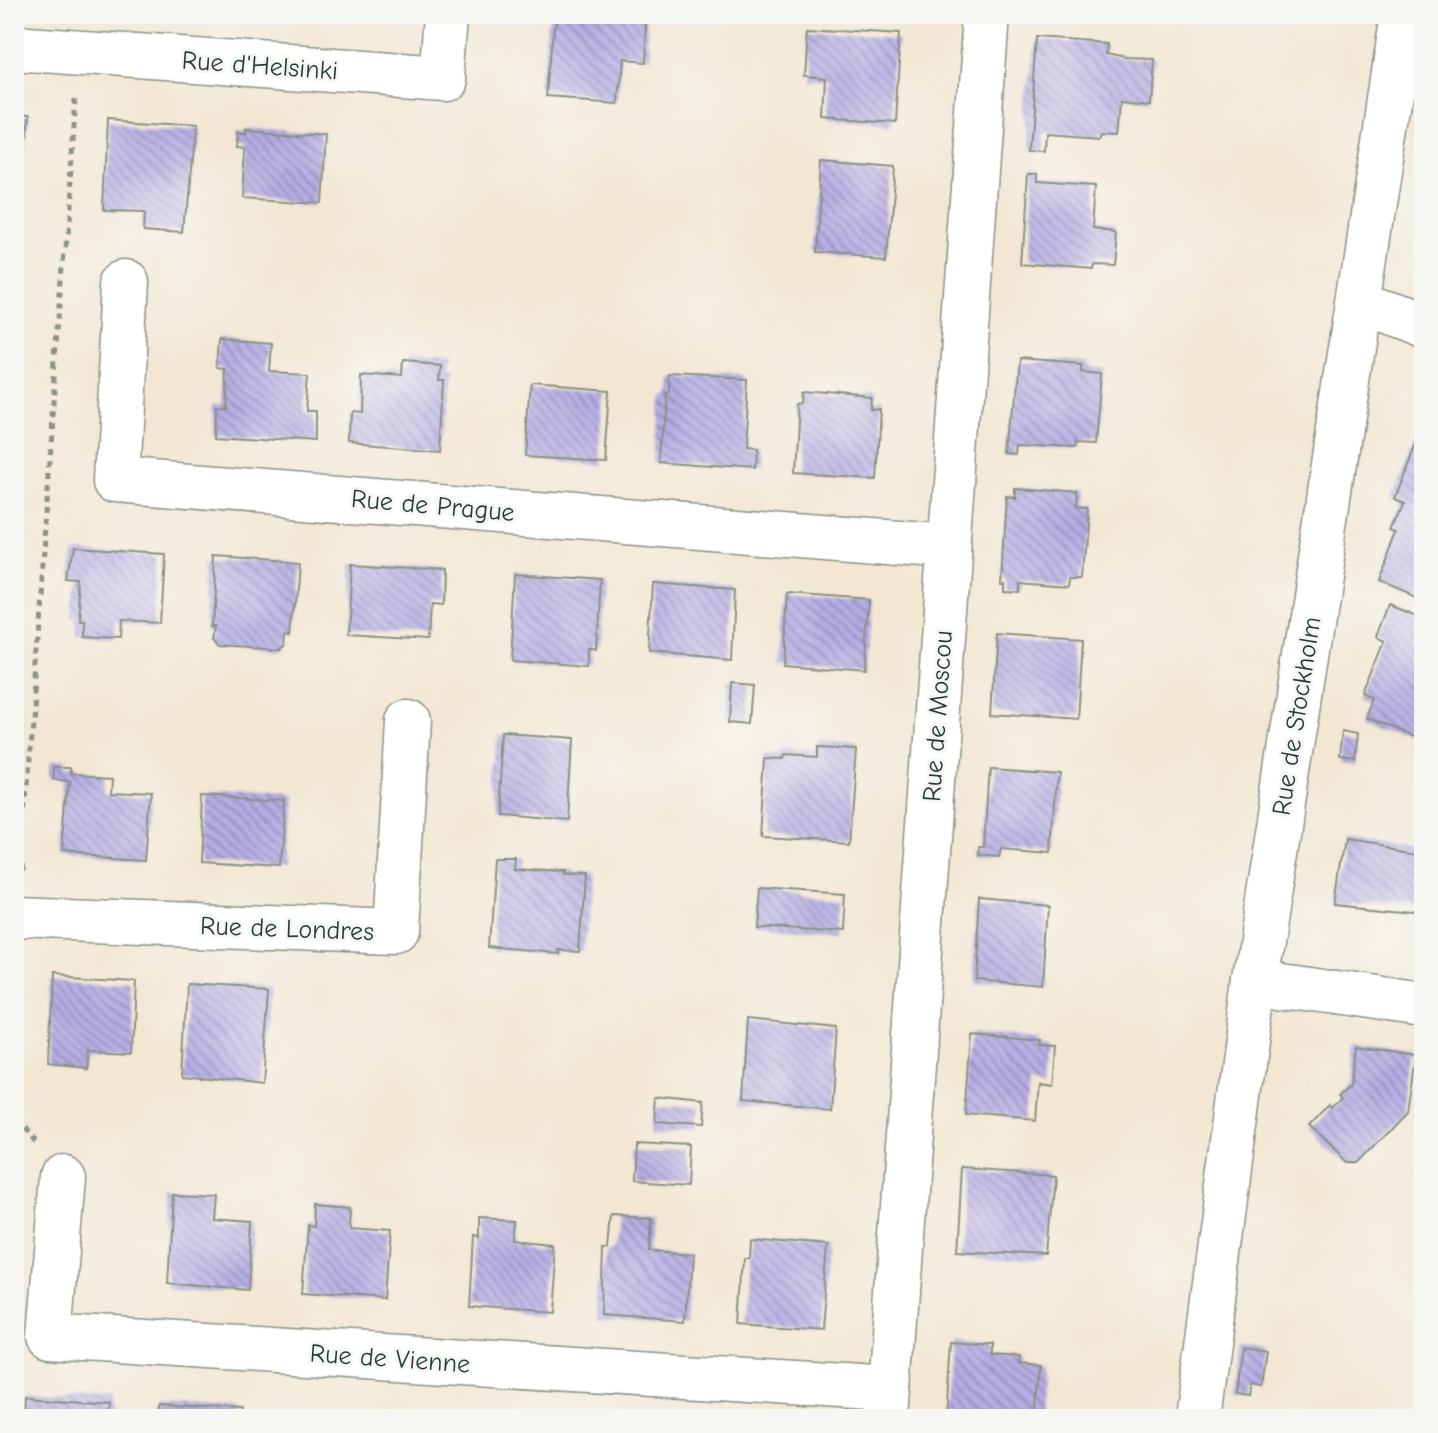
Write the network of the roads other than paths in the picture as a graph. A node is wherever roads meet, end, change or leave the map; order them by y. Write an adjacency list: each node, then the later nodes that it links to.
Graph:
1 (448, 14): 4 (street, Rue d'Helsinki)
2 (987, 14): 8 (street, Rue de Moscou)
3 (1403, 14): 6 (street, Rue de Stockholm)
4 (14, 47)
5 (126, 282): 8 (street, Rue de Prague)
6 (1360, 301): 7 (street); 11 (street, Rue de Stockholm)
7 (1424, 326)
8 (949, 547): 14 (street, Rue de Moscou)
9 (408, 721): 10 (street, Rue de Londres)
10 (15, 917)
11 (1255, 981): 12 (street); 15 (street, Rue de Stockholm)
12 (1424, 1006)
13 (63, 1177): 14 (street, Rue de Vienne)
14 (889, 1404)
15 (1197, 1419)

